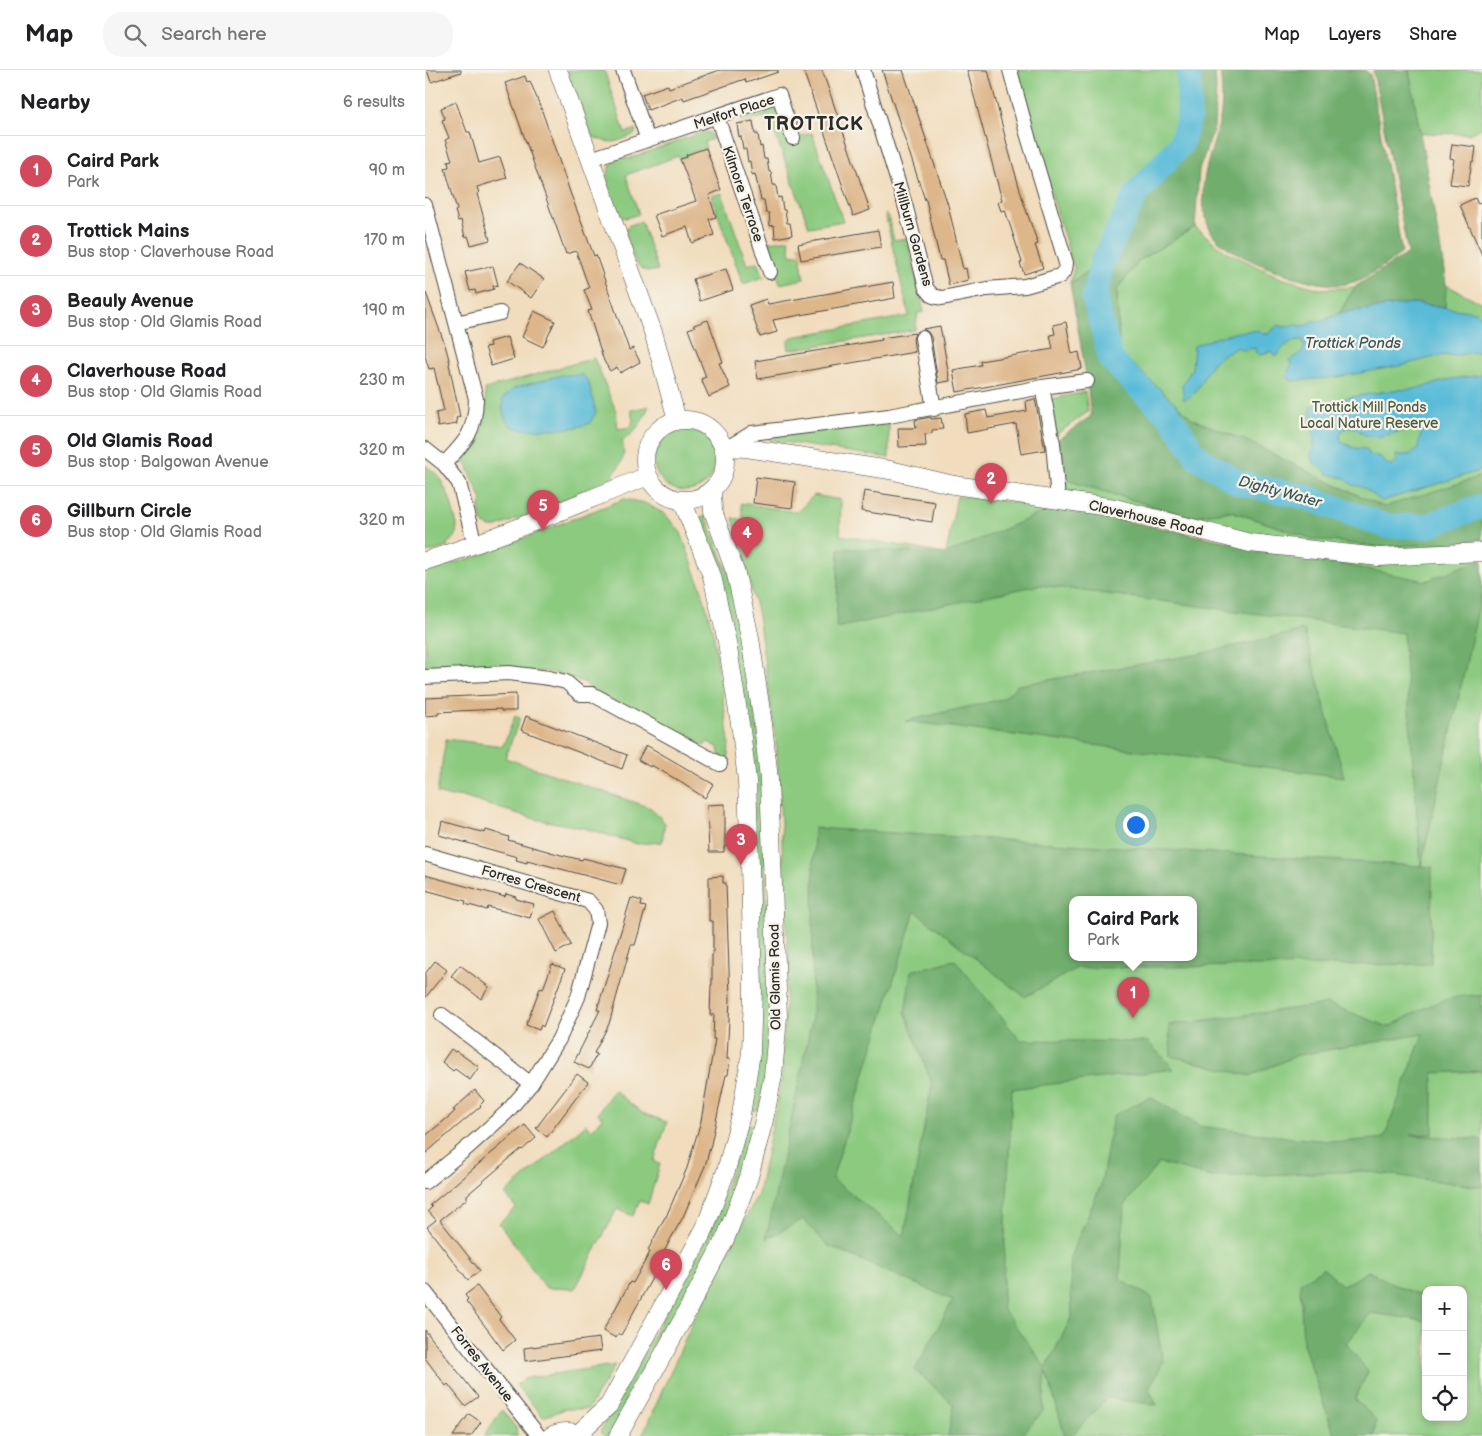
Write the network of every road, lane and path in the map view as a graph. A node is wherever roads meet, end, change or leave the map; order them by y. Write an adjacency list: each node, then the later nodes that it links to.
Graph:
1 (558, 70): 8 (street)
2 (623, 70): 7 (street)
3 (863, 70): 4 (street, Millburn Gardens)
4 (1010, 70)
5 (717, 117): 6 (street, Melfort Place); 7 (street, Melfort Place); 10 (street, Kilmore Terrace)
6 (793, 138)
7 (648, 140): 8 (street, Melfort Place)
8 (591, 159): 17 (street)
9 (425, 205): 12 (street)
10 (770, 272)
11 (501, 313): 12 (street)
12 (456, 323): 20 (street)
13 (922, 338): 16 (street)
14 (1087, 381): 15 (street)
15 (1042, 388): 16 (street); 23 (street)
16 (934, 409): 18 (street)
17 (677, 420): 18 (street); 21 (street)
18 (725, 448): 22 (street); 23 (street, Claverhouse Road)
19 (425, 450): 20 (street)
20 (444, 464): 25 (street)
21 (648, 476): 24 (street); 25 (street)
22 (712, 490): 24 (street); 34 (street, Old Glamis Road)
23 (1058, 499): 26 (street, Claverhouse Road)
24 (682, 500): 33 (street, Old Glamis Road)
25 (475, 545): 27 (street)
26 (1482, 552)
27 (425, 561)
28 (425, 677): 29 (street)
29 (720, 764)
30 (425, 854): 32 (street, Forres Crescent)
31 (442, 1015): 32 (street)
32 (531, 1084): 35 (street, Forres Crescent)
33 (741, 1115): 34 (street); 37 (street, Old Glamis Road)
34 (764, 1120): 40 (street, Old Glamis Road)
35 (425, 1182)
36 (425, 1292): 38 (street, Forres Avenue)
37 (581, 1435): 39 (street, Old Glamis Road)
38 (539, 1436)
39 (551, 1436)
40 (618, 1436)

